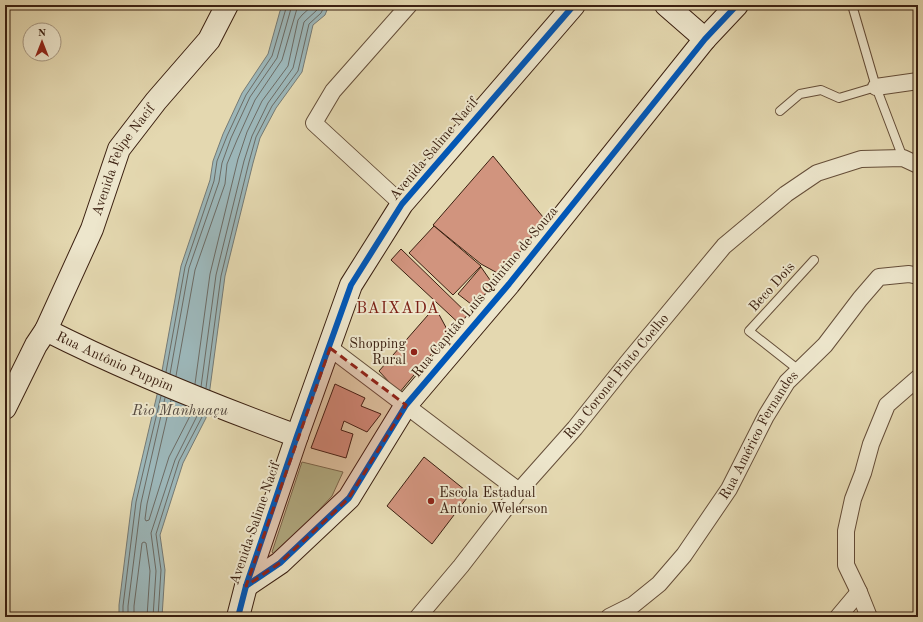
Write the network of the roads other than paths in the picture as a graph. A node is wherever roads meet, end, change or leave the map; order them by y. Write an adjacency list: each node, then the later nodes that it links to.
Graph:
1 (227, 5): 16 (street, Avenida Felipe Nacif)
2 (409, 5): 13 (street)
3 (574, 5): 13 (street, Avenida Salime Nacif)
4 (666, 5): 7 (street)
5 (737, 5): 7 (street, Rua Capitão Luís Quintino de Souza)
6 (852, 5): 9 (lane)
7 (705, 40): 20 (street, Rua Capitão Luís Quintino de Souza)
8 (918, 81): 9 (street)
9 (876, 87): 10 (lane); 11 (lane)
10 (780, 111)
11 (903, 158): 12 (street); 23 (street, Rua Coronel Pinto Coelho)
12 (918, 165)
13 (402, 204): 17 (street, Avenida Salime Nacif)
14 (814, 260): 18 (lane, Beco Dois)
15 (918, 276): 18 (street, Rua Américo Fernandes)
16 (46, 330): 21 (street, Avenida Felipe Nacif); 22 (street, Rua Antônio Puppim)
17 (330, 348): 20 (street); 22 (street, Avenida Salime Nacif)
18 (800, 371): 28 (street, Rua Américo Fernandes)
19 (918, 378): 25 (street)
20 (406, 405): 23 (street); 24 (street, Rua Capitão Luís Quintino de Souza)
21 (5, 408)
22 (297, 436): 24 (street, Avenida Salime Nacif)
23 (519, 492): 27 (street, Rua Coronel Pinto Coelho)
24 (246, 586): 26 (street, Avenida Salime Nacif)
25 (860, 592): 29 (street); 30 (street)
26 (238, 617)
27 (418, 617)
28 (609, 617)
29 (838, 617)
30 (869, 617)

